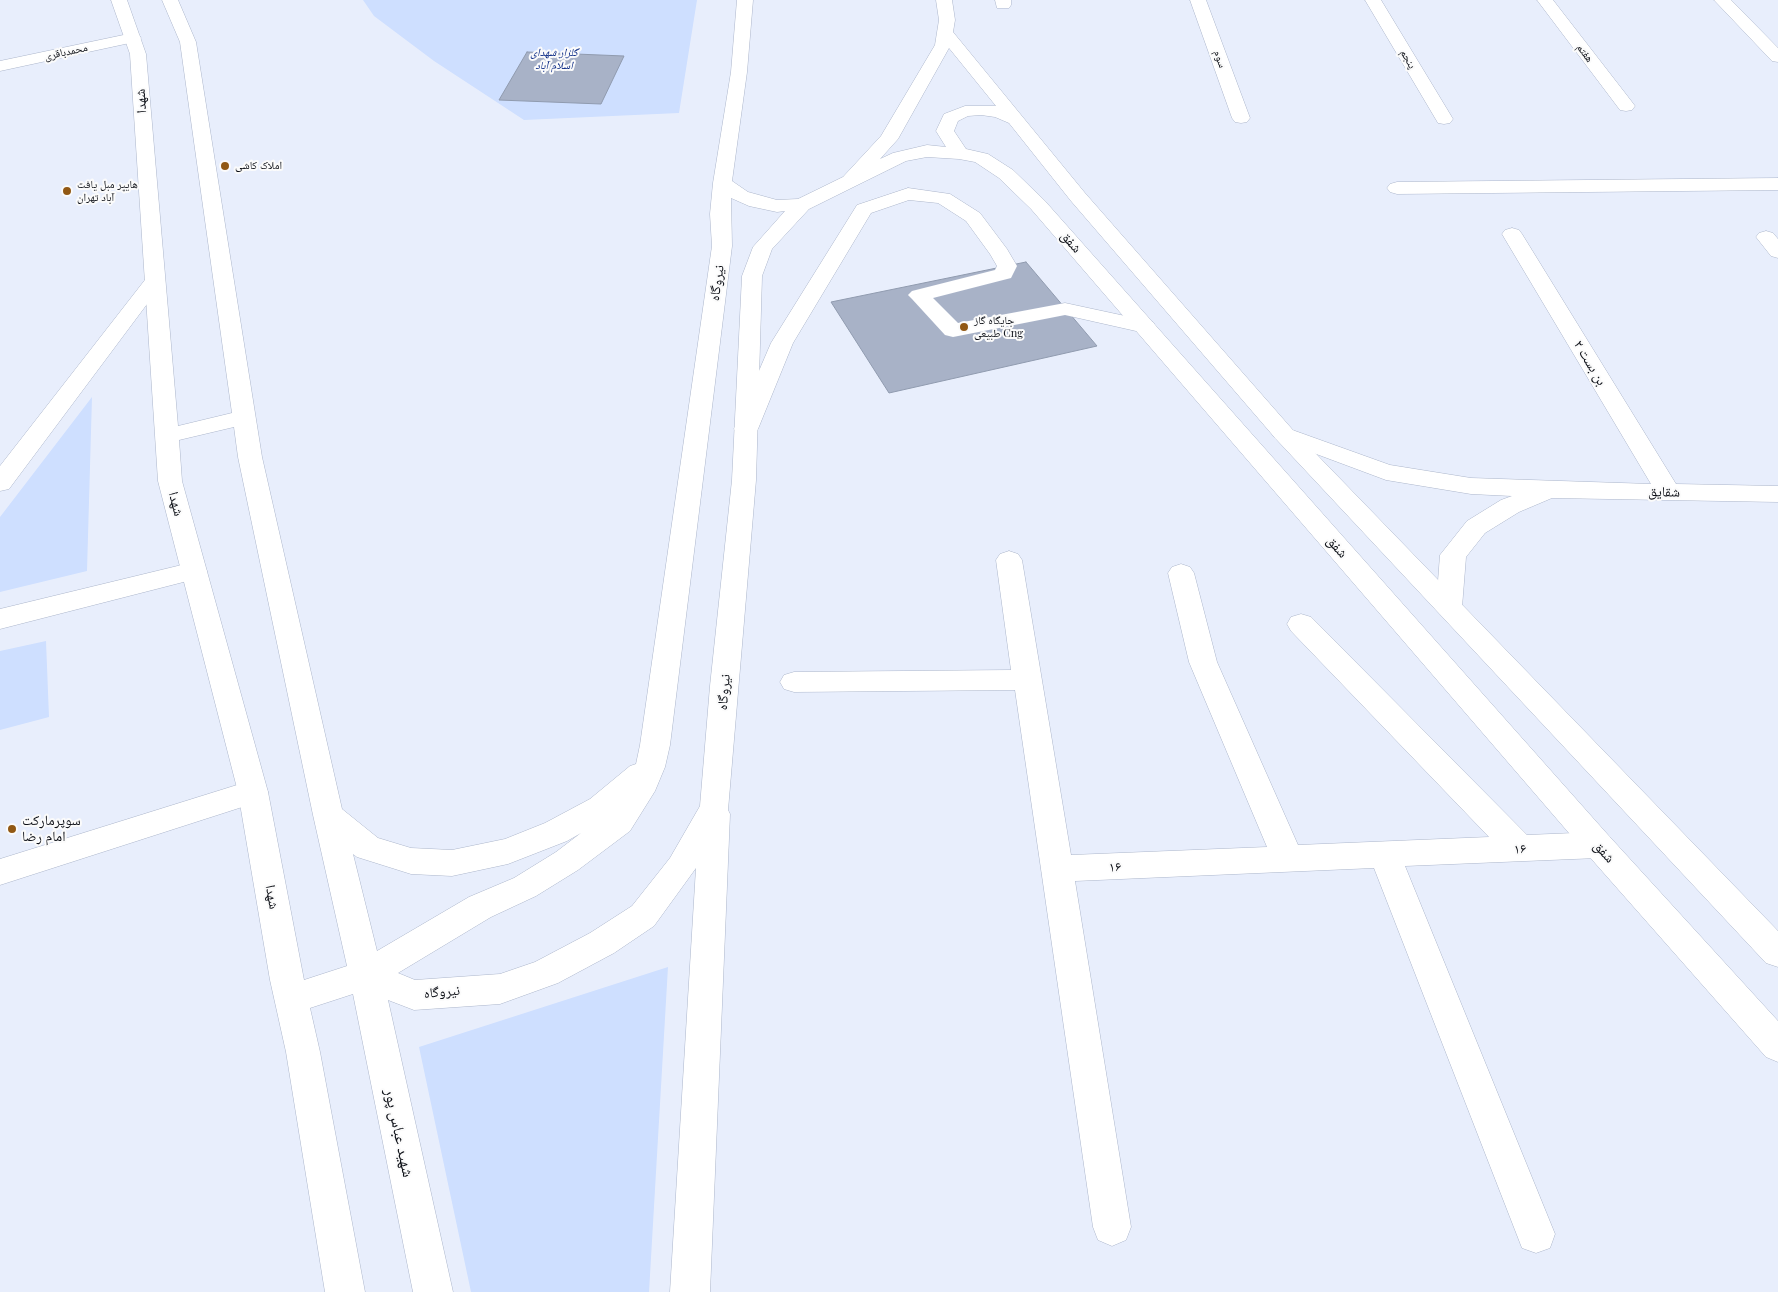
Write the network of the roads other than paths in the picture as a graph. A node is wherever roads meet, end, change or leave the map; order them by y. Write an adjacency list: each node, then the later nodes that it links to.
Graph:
1 (119, 0): 10 (main road, شهدا)
2 (170, 0): 27 (main road)
3 (745, 0): 19 (main road, نیروگاه)
4 (944, 0): 9 (main road, نیروگاه)
5 (1198, 0): 14 (main road, سوم)
6 (1373, 0): 16 (main road, پنجم)
7 (1545, 0): 13 (main road, هفتم)
8 (1722, 0): 11 (main road)
9 (945, 32): 15 (main road); 18 (main road, نیروگاه)
10 (132, 38): 12 (main road, محمدباقری); 25 (main road, شهدا)
11 (1778, 57)
12 (0, 66)
13 (1626, 106)
14 (1241, 118)
15 (1015, 119): 17 (main road); 29 (main road)
16 (1444, 119)
17 (959, 153): 18 (main road, شفق); 26 (main road, شفق)
18 (850, 181): 22 (main road, نیروگاه)
19 (722, 183): 22 (main road, نیروگاه); 24 (main road, نیروگاه)
20 (1778, 184): 21 (main road)
21 (1397, 188)
22 (802, 205): 24 (main road, نیروگاه)
23 (1512, 234): 33 (main road, بن بست ۲)
24 (742, 242): 28 (main road, نیروگاه); 43 (main road, نیروگاه)
25 (155, 280): 30 (main road, شهدا); 31 (main road)
26 (1145, 327): 28 (main road); 47 (main road, شفق)
27 (244, 418): 30 (main road); 46 (main road)
28 (746, 429): 45 (main road, نیروگاه)
29 (1284, 434): 32 (main road, شقایق); 38 (main road)
30 (166, 436): 36 (main road, شهدا)
31 (0, 483)
32 (1550, 490): 33 (main road, شقایق); 38 (main road)
33 (1668, 492): 34 (main road, شقایق)
34 (1778, 494)
35 (1010, 560): 41 (main road)
36 (194, 571): 39 (main road); 44 (main road, شهدا)
37 (1181, 572): 50 (main road)
38 (1449, 607): 53 (main road)
39 (0, 619)
40 (1301, 624): 48 (main road)
41 (1027, 680): 42 (main road); 51 (main road)
42 (794, 682)
43 (650, 767): 46 (main road); 54 (main road, نیروگاه)
44 (253, 792): 52 (main road); 55 (main road, شهدا)
45 (715, 807): 54 (main road, نیروگاه); 61 (main road)
46 (328, 815): 54 (main road)
47 (1598, 845): 48 (main road, ۱۶); 56 (main road, شفق)
48 (1520, 848): 49 (main road, ۱۶)
49 (1384, 854): 50 (main road, ۱۶); 58 (main road)
50 (1288, 859): 51 (main road, ۱۶)
51 (1057, 869): 57 (main road)
52 (0, 872)
53 (1778, 952)
54 (366, 975): 55 (main road); 60 (main road, شهید عباس پور)
55 (292, 999): 59 (main road)
56 (1778, 1046)
57 (1112, 1227)
58 (1536, 1234)
59 (345, 1292)
60 (433, 1292)
61 (690, 1292)

